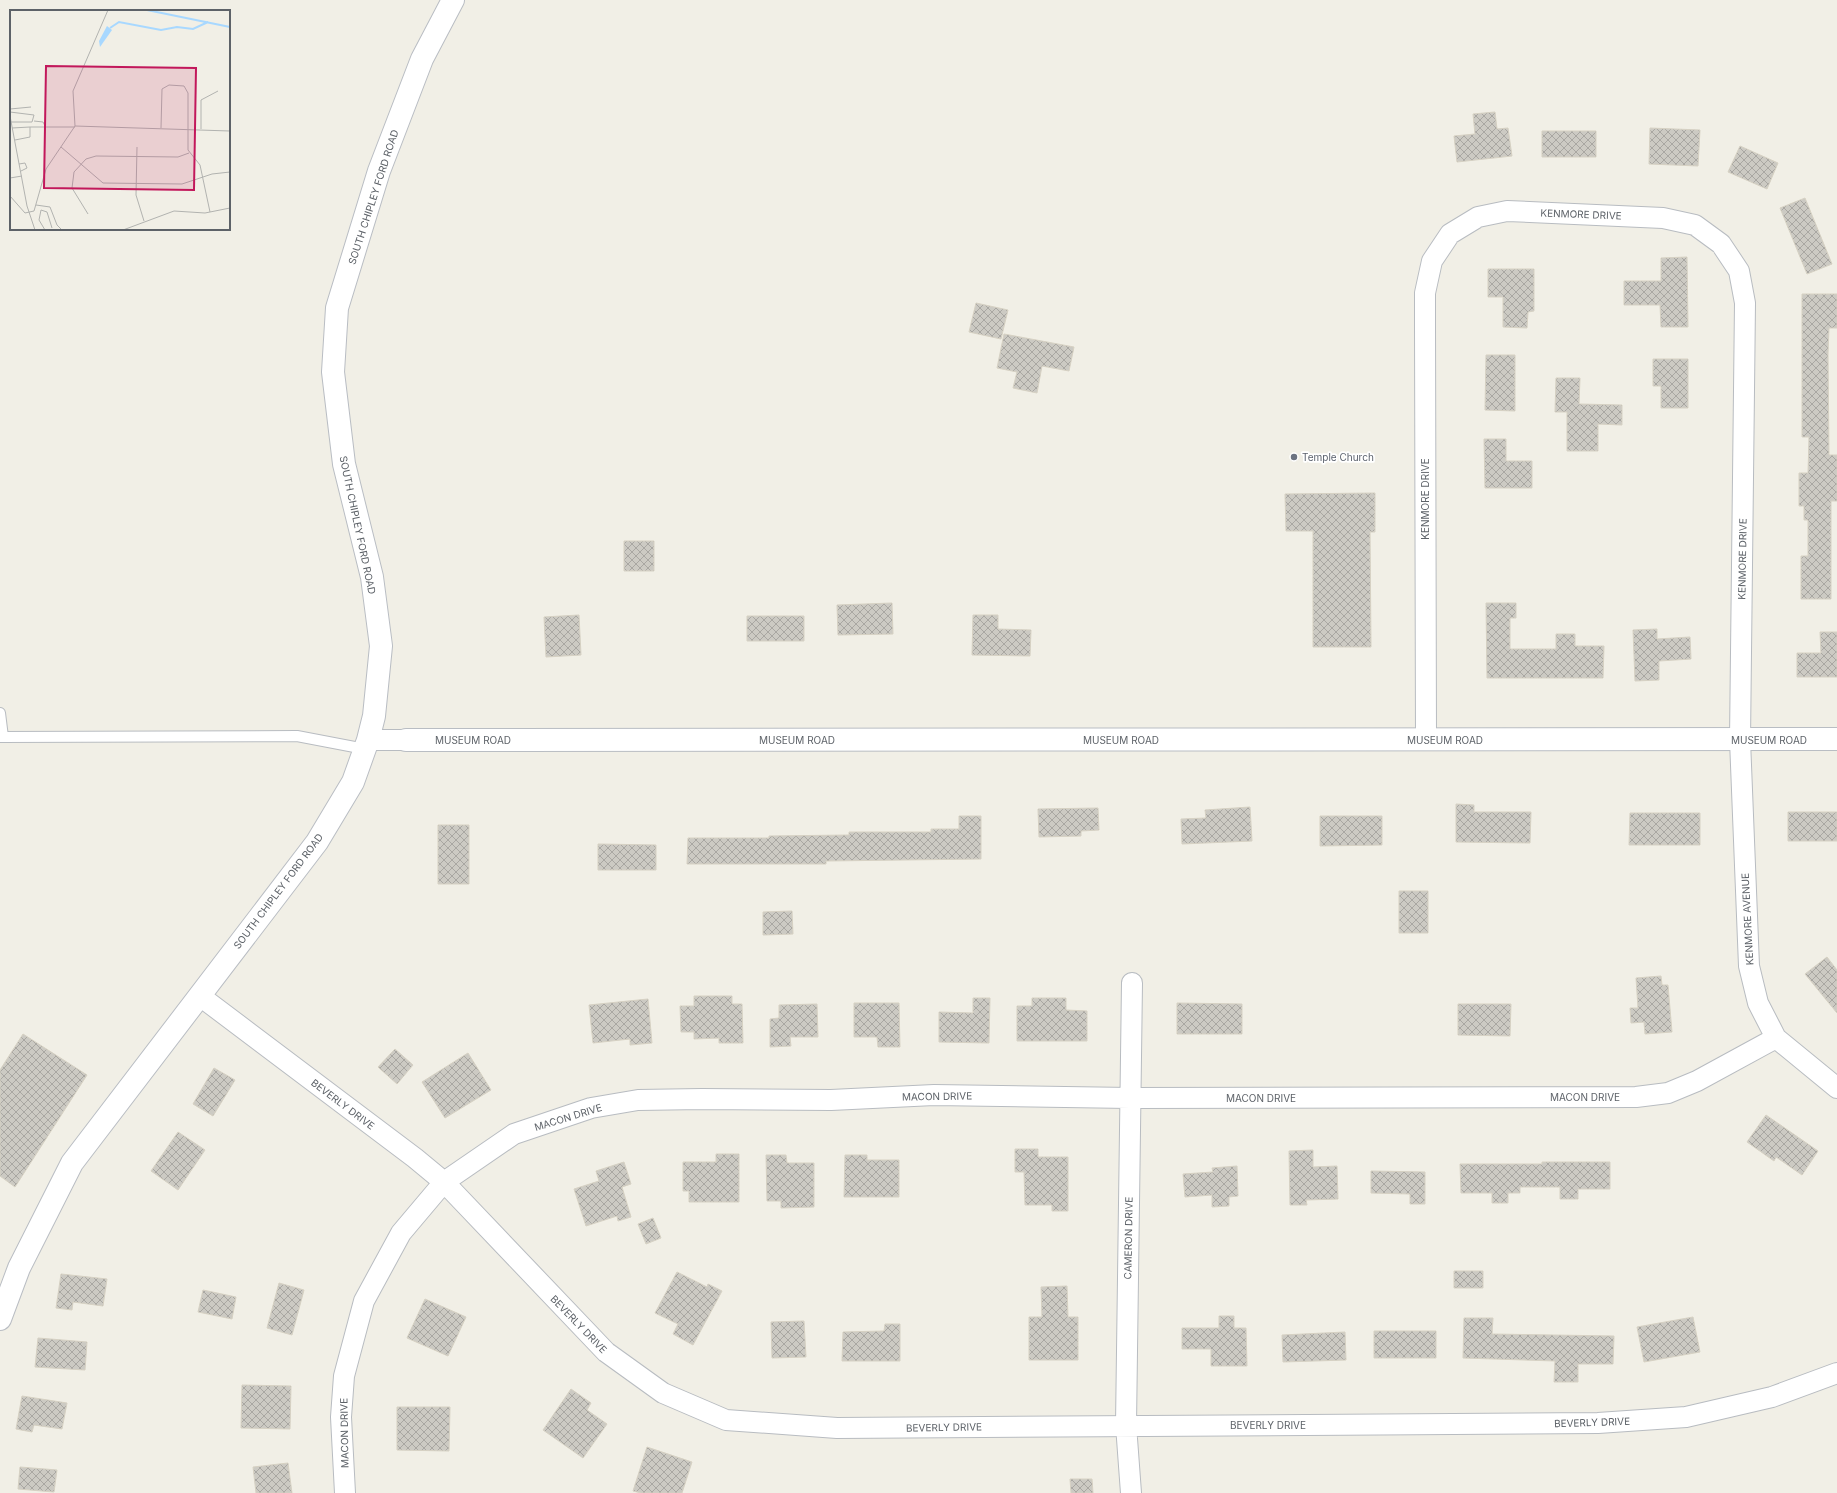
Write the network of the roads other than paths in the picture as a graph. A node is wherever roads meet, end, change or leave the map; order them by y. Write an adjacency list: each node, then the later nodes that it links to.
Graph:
1 (453, 0): 8 (street, SOUTH CHIPLEY FORD ROAD)
2 (0, 713): 3 (lane)
3 (1, 737): 8 (lane)
4 (406, 740): 5 (street, MUSEUM ROAD); 8 (street)
5 (1426, 740): 6 (street, MUSEUM ROAD); 6 (street, KENMORE DRIVE)
6 (1740, 740): 7 (street, MUSEUM ROAD); 11 (street, KENMORE AVENUE)
7 (1837, 740)
8 (367, 744): 10 (street, SOUTH CHIPLEY FORD ROAD)
9 (1132, 983): 13 (street, CAMERON DRIVE)
10 (200, 996): 14 (street, BEVERLY DRIVE); 15 (street, SOUTH CHIPLEY FORD ROAD)
11 (1776, 1038): 12 (street, KENMORE AVENUE); 13 (street, MACON DRIVE)
12 (1837, 1088)
13 (1130, 1098): 14 (street, MACON DRIVE); 17 (street, CAMERON DRIVE)
14 (444, 1182): 17 (street, BEVERLY DRIVE); 18 (street, MACON DRIVE)
15 (0, 1319)
16 (1837, 1373): 17 (street, BEVERLY DRIVE)
17 (1126, 1426): 19 (street, CAMERON DRIVE)
18 (345, 1493)
19 (1131, 1493)

